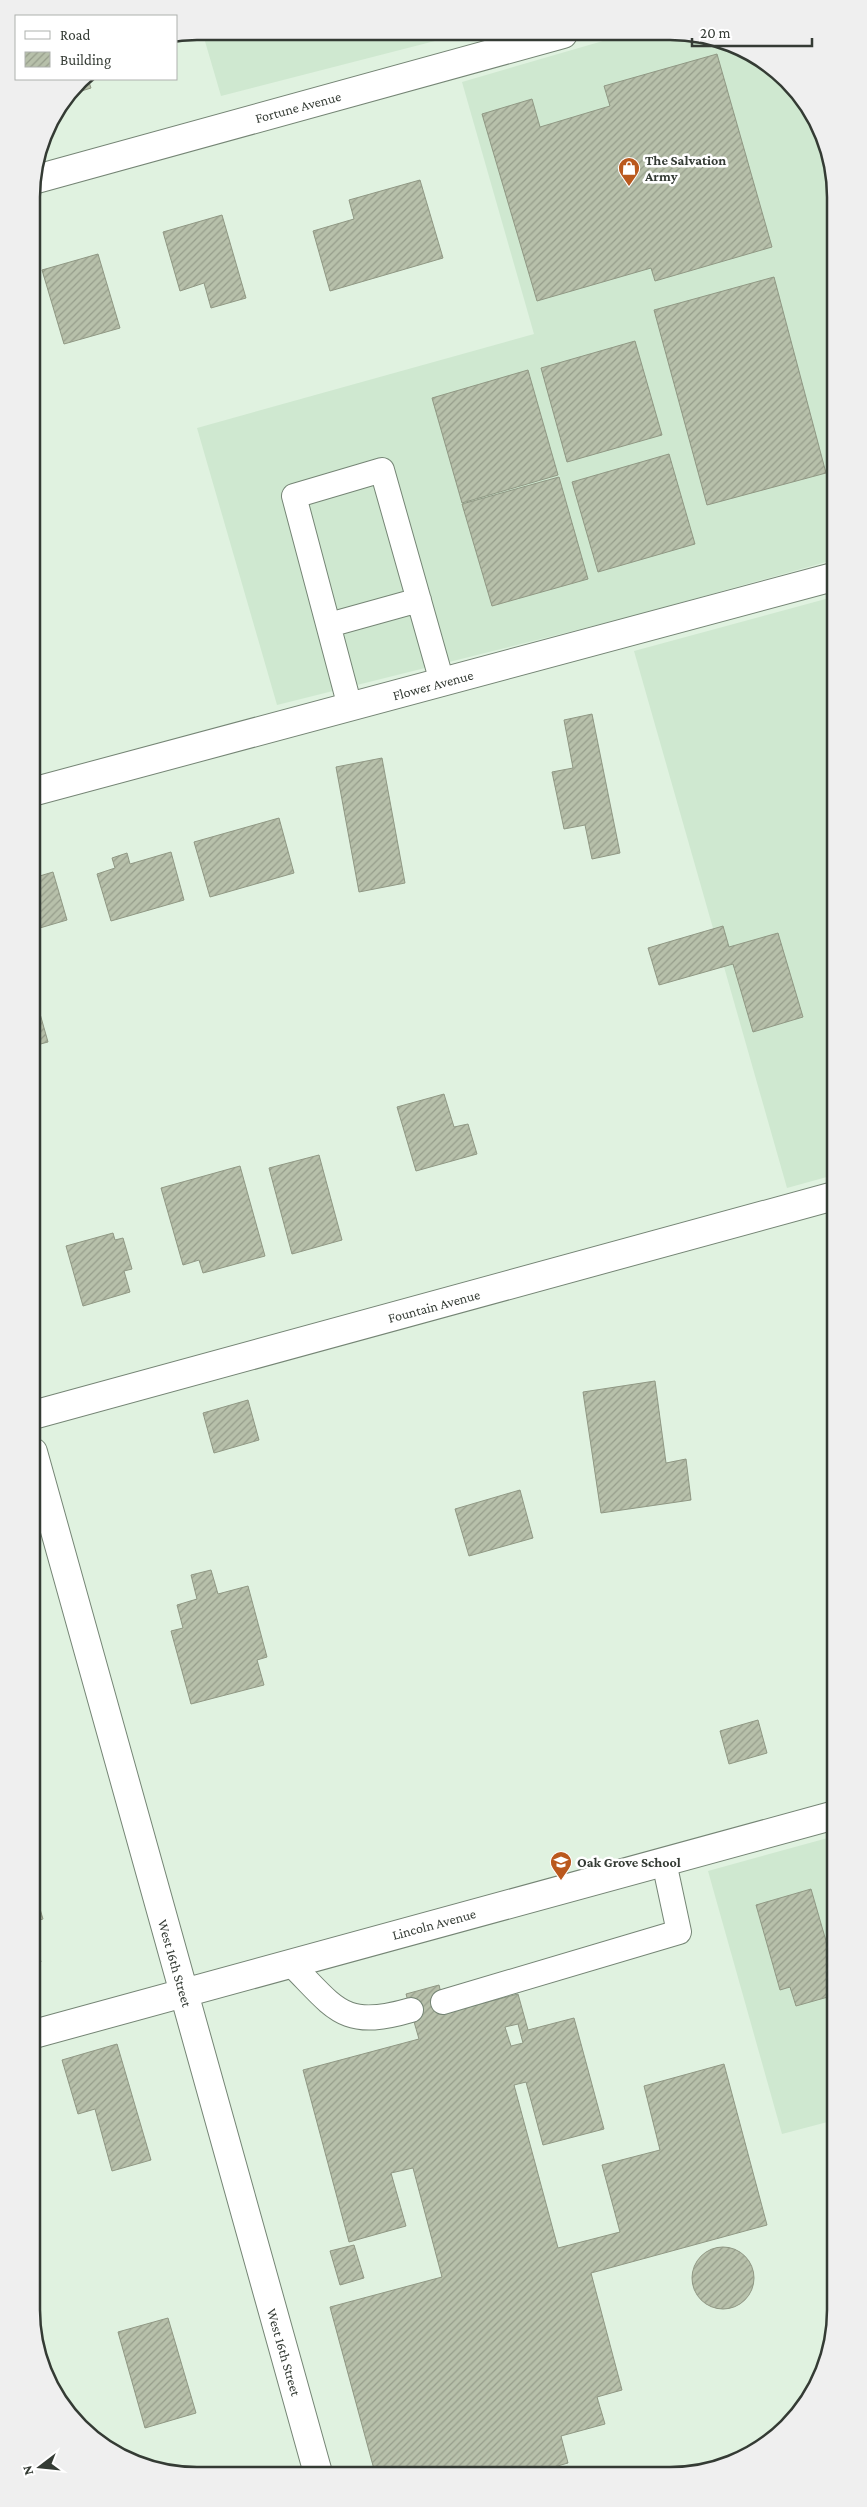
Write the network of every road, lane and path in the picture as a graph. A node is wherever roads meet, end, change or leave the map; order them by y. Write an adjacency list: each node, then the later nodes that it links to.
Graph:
1 (541, 40): 2 (street, Fortune Avenue)
2 (41, 178)
3 (827, 579): 6 (street, Flower Avenue)
4 (419, 600): 5 (lane); 5 (lane); 6 (lane)
5 (329, 625): 7 (lane)
6 (442, 682): 7 (street, Flower Avenue)
7 (350, 707): 8 (street, Flower Avenue)
8 (40, 790)
9 (827, 1198): 10 (street, Fountain Avenue)
10 (40, 1413)
11 (40, 1477): 15 (street, West 16th Street)
12 (827, 1817): 13 (street, Lincoln Avenue)
13 (664, 1862): 14 (street, Lincoln Avenue); 16 (lane)
14 (291, 1964): 15 (street, Lincoln Avenue); 17 (lane)
15 (183, 1993): 18 (street, Lincoln Avenue); 19 (street, West 16th Street)
16 (443, 2002)
17 (411, 2010)
18 (40, 2032)
19 (316, 2467)

